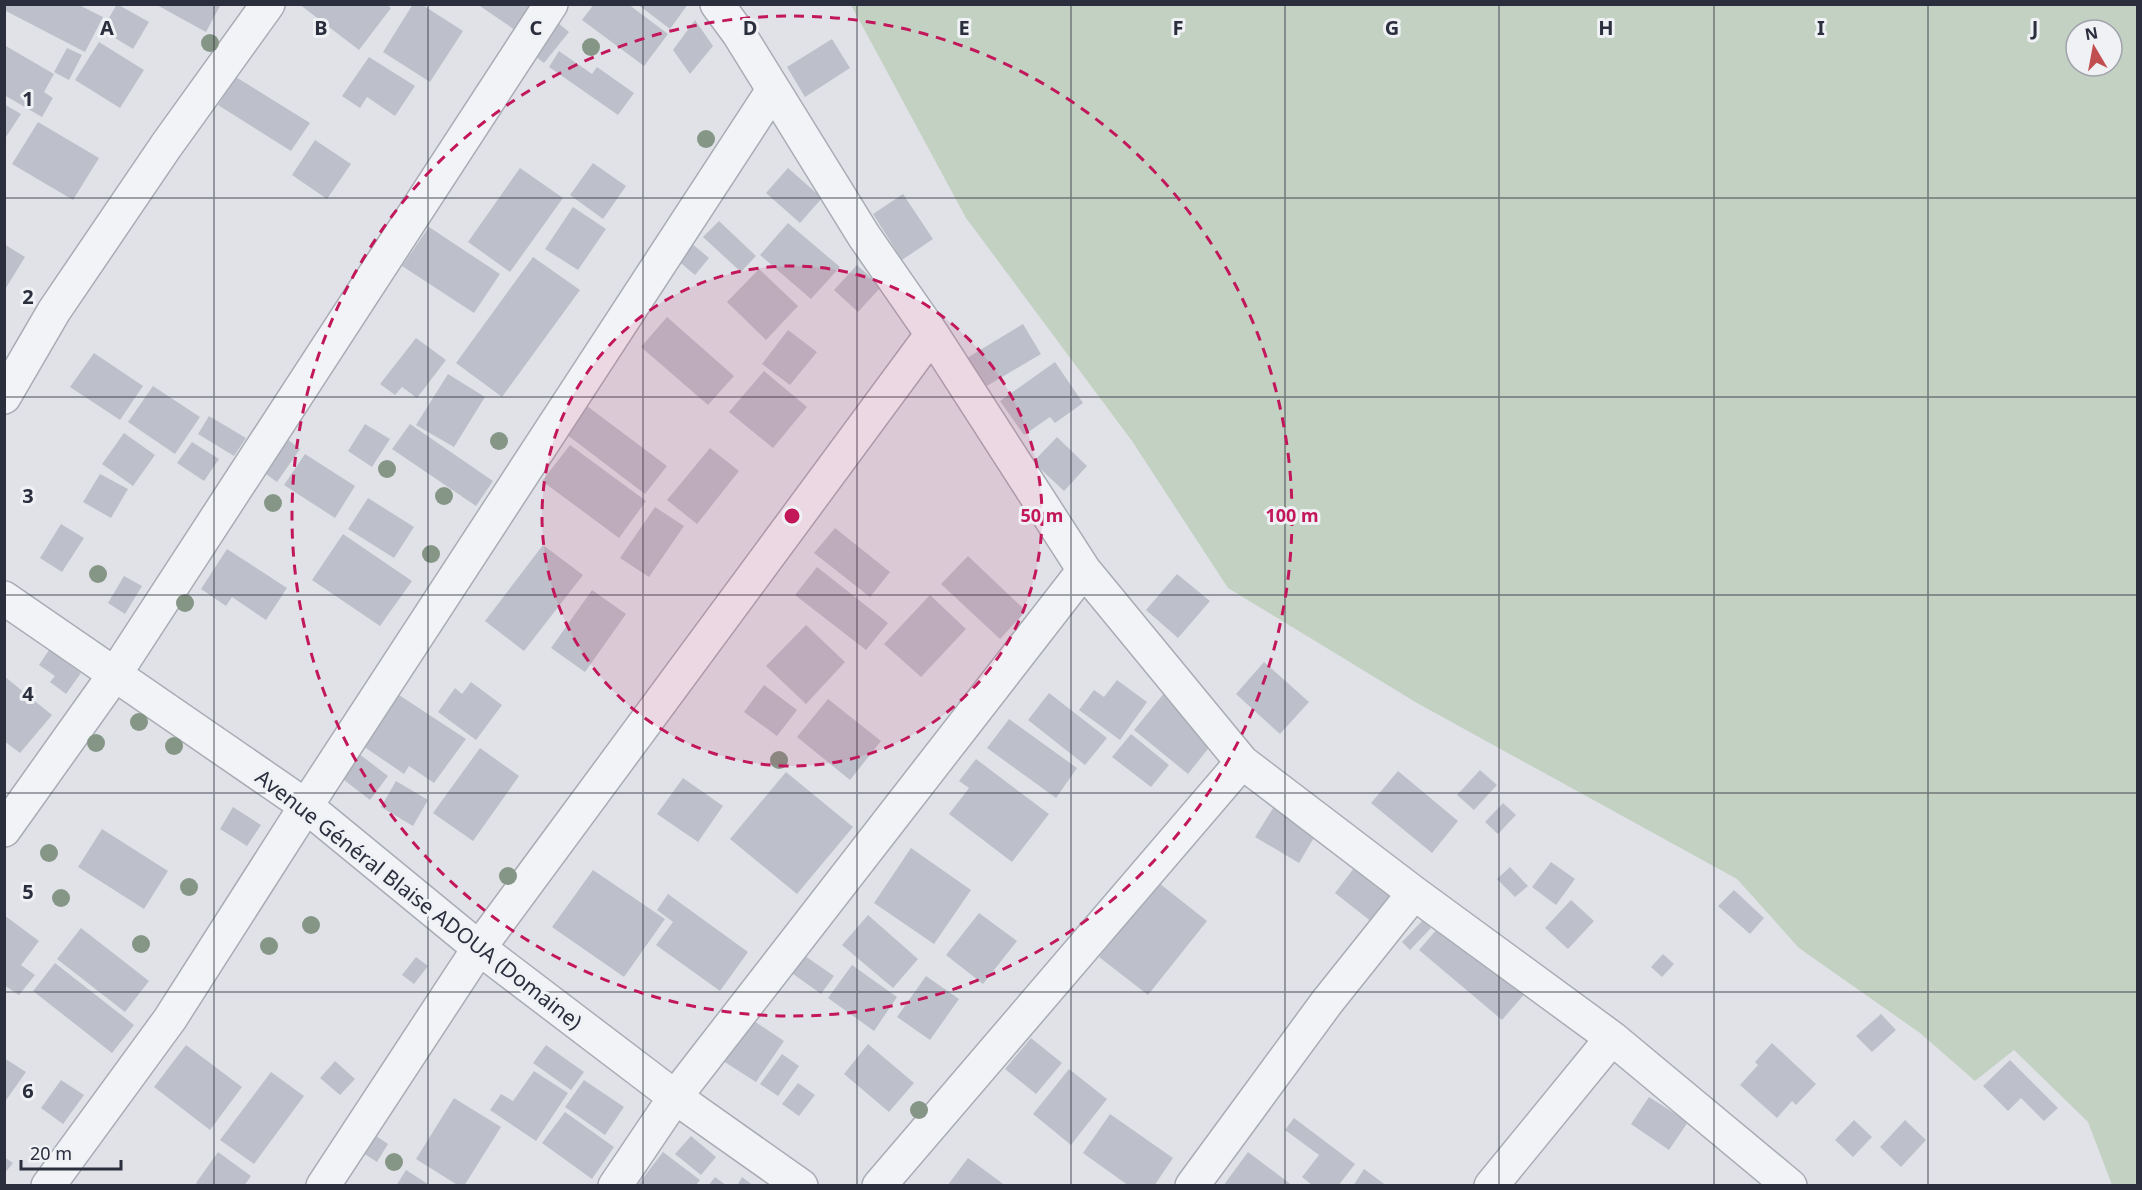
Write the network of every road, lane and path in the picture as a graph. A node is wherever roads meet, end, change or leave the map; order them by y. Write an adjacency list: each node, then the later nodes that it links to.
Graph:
1 (268, 4): 6 (street)
2 (551, 4): 9 (street)
3 (717, 4): 4 (street)
4 (773, 90): 5 (street); 11 (street)
5 (932, 334): 7 (street); 14 (street)
6 (4, 397)
7 (1084, 570): 10 (street); 16 (street)
8 (4, 598): 9 (street, Avenue Général Blaise ADOUA (Domaine))
9 (115, 674): 11 (street, Avenue Général Blaise ADOUA (Domaine)); 12 (street)
10 (1242, 762): 13 (street); 21 (street)
11 (306, 806): 14 (street, Avenue Général Blaise ADOUA (Domaine)); 17 (street)
12 (4, 830)
13 (1414, 893): 15 (street); 22 (street)
14 (479, 948): 16 (street, Avenue Général Blaise ADOUA (Domaine)); 18 (street)
15 (1612, 1038): 23 (street); 24 (street)
16 (675, 1097): 19 (street); 20 (street, Avenue Général Blaise ADOUA (Domaine))
17 (48, 1185)
18 (323, 1185)
19 (615, 1185)
20 (801, 1185)
21 (879, 1185)
22 (1192, 1185)
23 (1491, 1185)
24 (1788, 1185)

